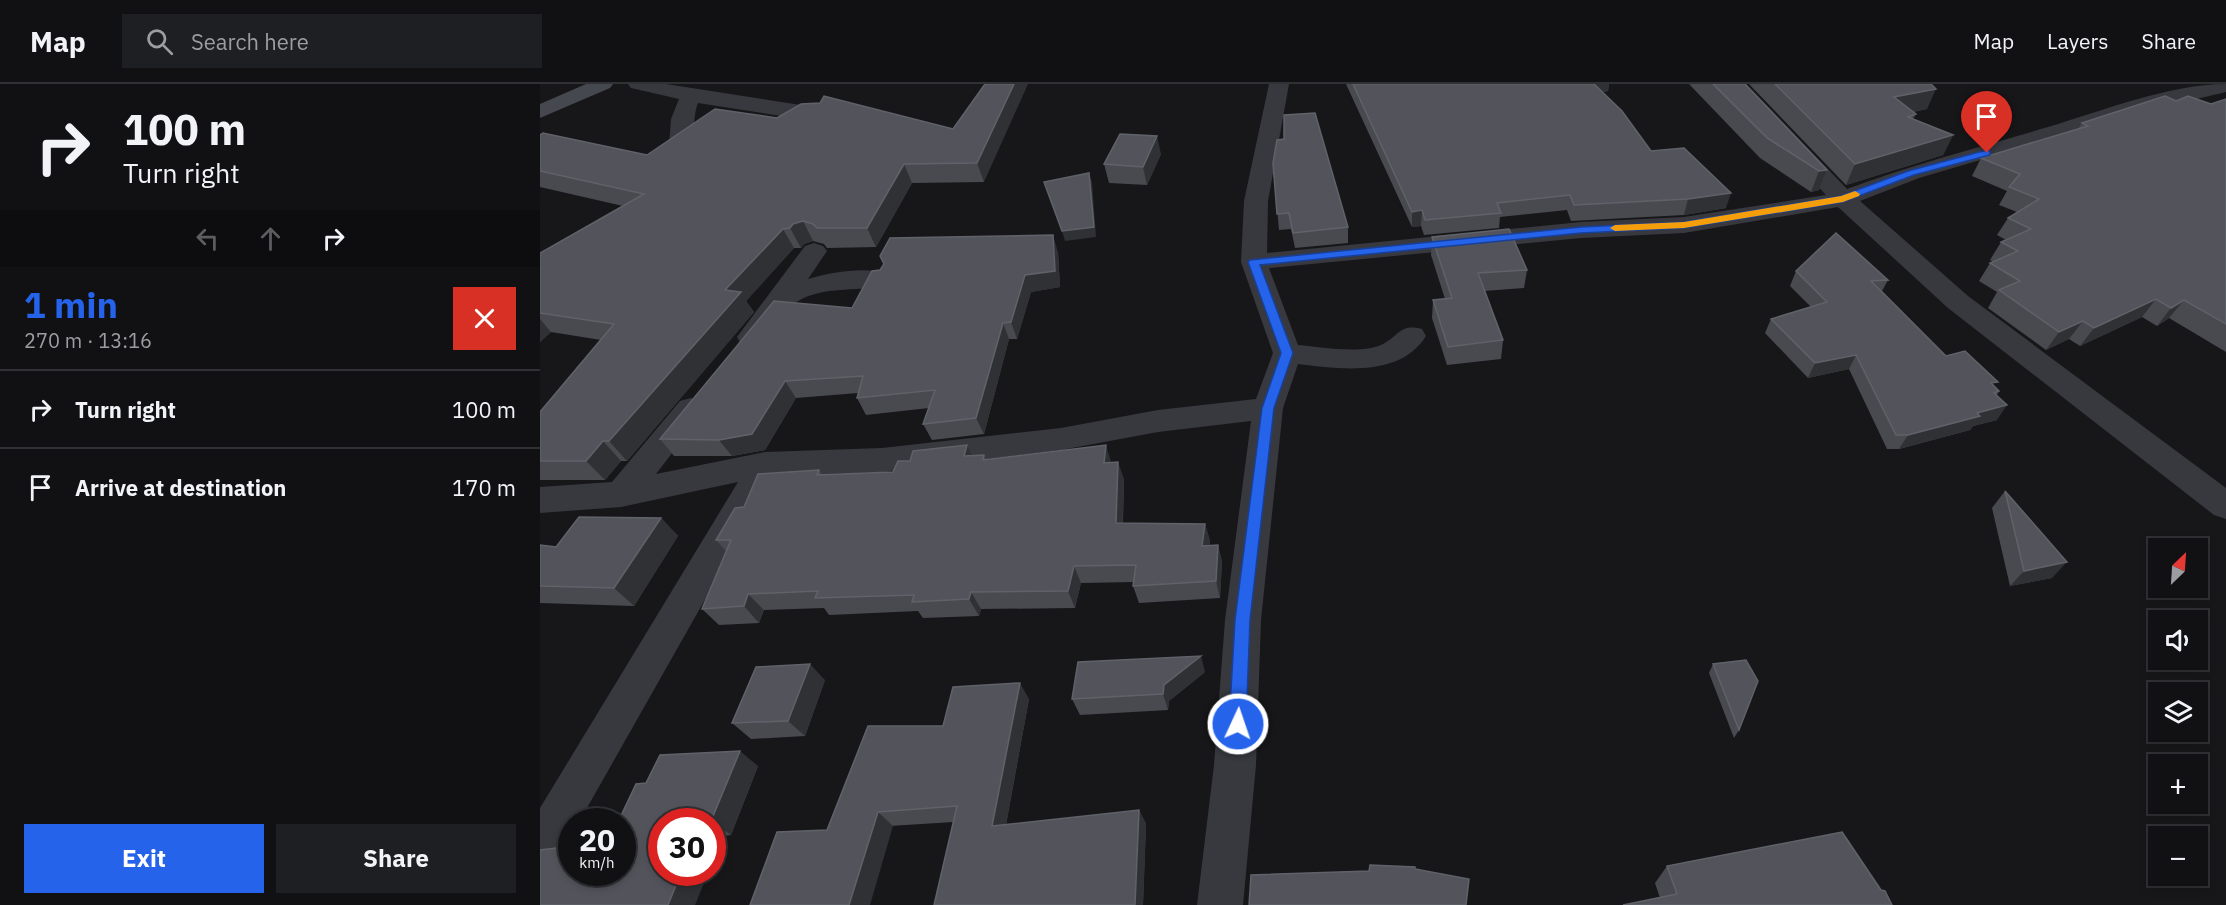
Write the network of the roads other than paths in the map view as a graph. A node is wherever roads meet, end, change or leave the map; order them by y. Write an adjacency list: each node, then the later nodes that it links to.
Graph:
1 (603, 84): 7 (street)
2 (638, 84): 6 (street)
3 (1279, 84): 12 (street)
4 (1734, 84): 10 (street)
5 (2226, 86): 10 (street)
6 (692, 96): 8 (street); 9 (street)
7 (540, 111)
8 (819, 115)
9 (680, 145)
10 (1843, 199): 12 (street); 23 (street)
11 (814, 251): 14 (street)
12 (1254, 262): 16 (street)
13 (877, 279): 14 (street)
14 (780, 300): 17 (street)
15 (1412, 336): 16 (street)
16 (1287, 353): 19 (street)
17 (734, 358)
18 (712, 385): 21 (street)
19 (1268, 408): 20 (street); 25 (street)
20 (765, 464): 21 (street); 24 (street)
21 (621, 494): 22 (street)
22 (540, 500)
23 (2226, 506)
24 (540, 848)
25 (1220, 905)

